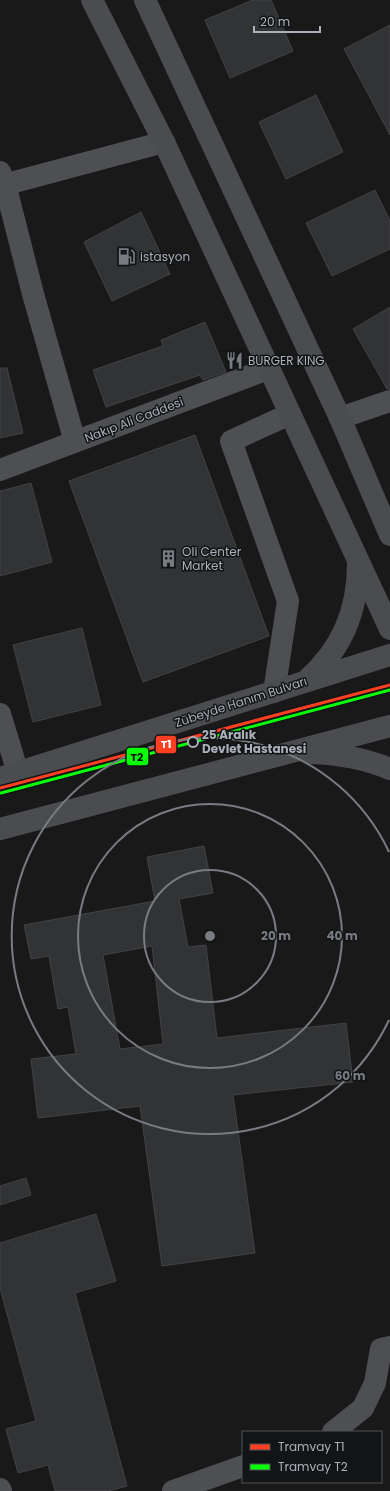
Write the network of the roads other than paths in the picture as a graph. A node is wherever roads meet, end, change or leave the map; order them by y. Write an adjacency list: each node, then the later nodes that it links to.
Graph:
1 (92, 0): 3 (main road)
2 (145, 0): 8 (main road)
3 (164, 142): 4 (street); 5 (main road)
4 (2, 181): 9 (street)
5 (268, 369): 7 (main road); 9 (street, Nakıp Ali Caddesi)
6 (390, 401): 8 (street)
7 (290, 414): 12 (main road); 16 (street)
8 (340, 418): 11 (main road)
9 (74, 442): 10 (street, Nakıp Ali Caddesi)
10 (0, 470)
11 (390, 535)
12 (358, 560): 13 (main road); 15 (main road)
13 (390, 629)
14 (390, 656): 15 (main road, Zübeyde Hanım Bulvarı)
15 (304, 683): 16 (main road, Zübeyde Hanım Bulvarı)
16 (274, 692): 21 (main road, Zübeyde Hanım Bulvarı)
17 (0, 714): 21 (street)
18 (390, 726): 19 (main road)
19 (288, 754): 20 (main road); 22 (main road)
20 (390, 769)
21 (9, 775)
22 (0, 829)
23 (390, 1347): 24 (street)
24 (334, 1431)
25 (242, 1466): 26 (street)
26 (173, 1491)

